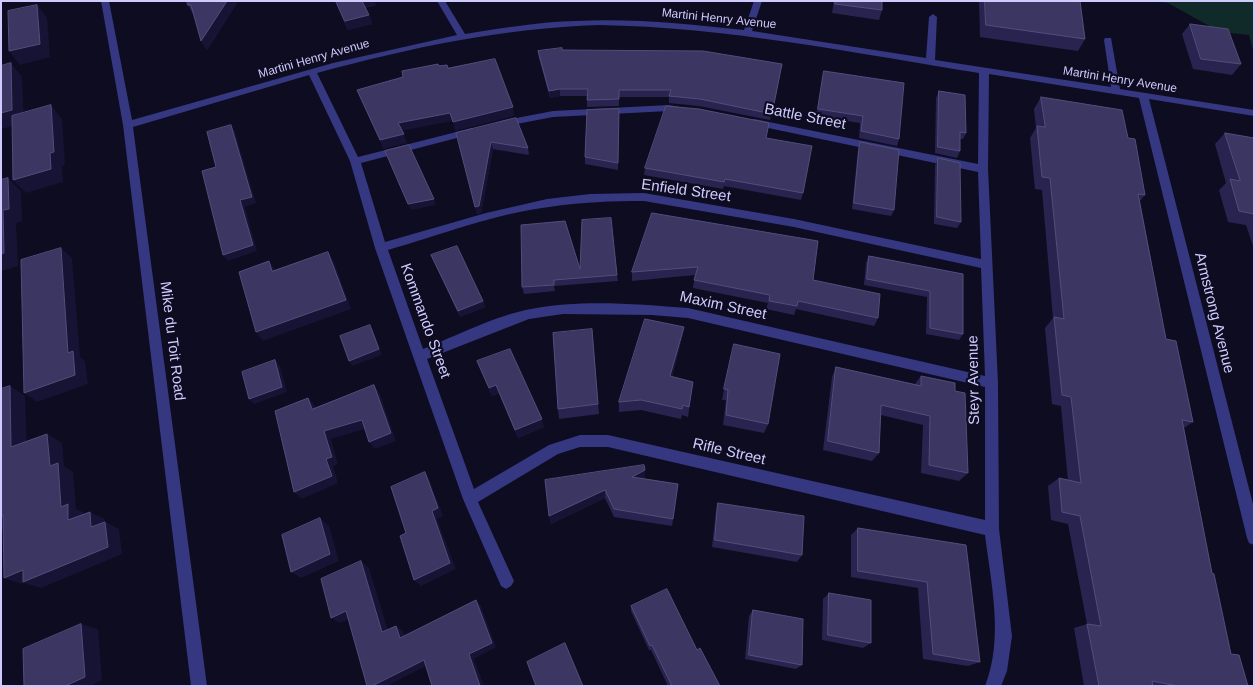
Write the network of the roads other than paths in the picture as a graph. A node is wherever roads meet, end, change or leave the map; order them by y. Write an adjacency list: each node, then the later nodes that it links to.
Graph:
1 (105, 1): 16 (street, Mike du Toit Road)
2 (441, 1): 6 (street)
3 (758, 1): 5 (street)
4 (933, 17): 8 (street)
5 (746, 33): 6 (street, Martini Henry Avenue); 8 (street, Martini Henry Avenue)
6 (462, 36): 10 (street, Martini Henry Avenue)
7 (1108, 40): 11 (street)
8 (930, 62): 9 (street, Martini Henry Avenue)
9 (984, 71): 11 (street, Martini Henry Avenue); 18 (street, Steyr Avenue)
10 (312, 72): 16 (street, Martini Henry Avenue); 17 (street, Kommando Street)
11 (1116, 91): 12 (street, Martini Henry Avenue)
12 (1143, 96): 14 (street, Martini Henry Avenue); 25 (street, Armstrong Avenue)
13 (689, 110): 17 (street)
14 (1254, 113)
15 (746, 121): 18 (street, Battle Street)
16 (128, 125): 27 (street, Mike du Toit Road)
17 (355, 161): 19 (street, Kommando Street)
18 (983, 169): 20 (street, Steyr Avenue)
19 (382, 248): 20 (street, Enfield Street); 21 (street, Kommando Street)
20 (986, 265): 22 (street, Steyr Avenue)
21 (420, 356): 22 (street, Maxim Street); 23 (street, Kommando Street)
22 (992, 383): 24 (street, Steyr Avenue)
23 (470, 499): 24 (street, Rifle Street); 26 (street, Kommando Street)
24 (992, 528): 28 (street, Steyr Avenue)
25 (1254, 538)
26 (506, 581)
27 (199, 686)
28 (992, 686)

